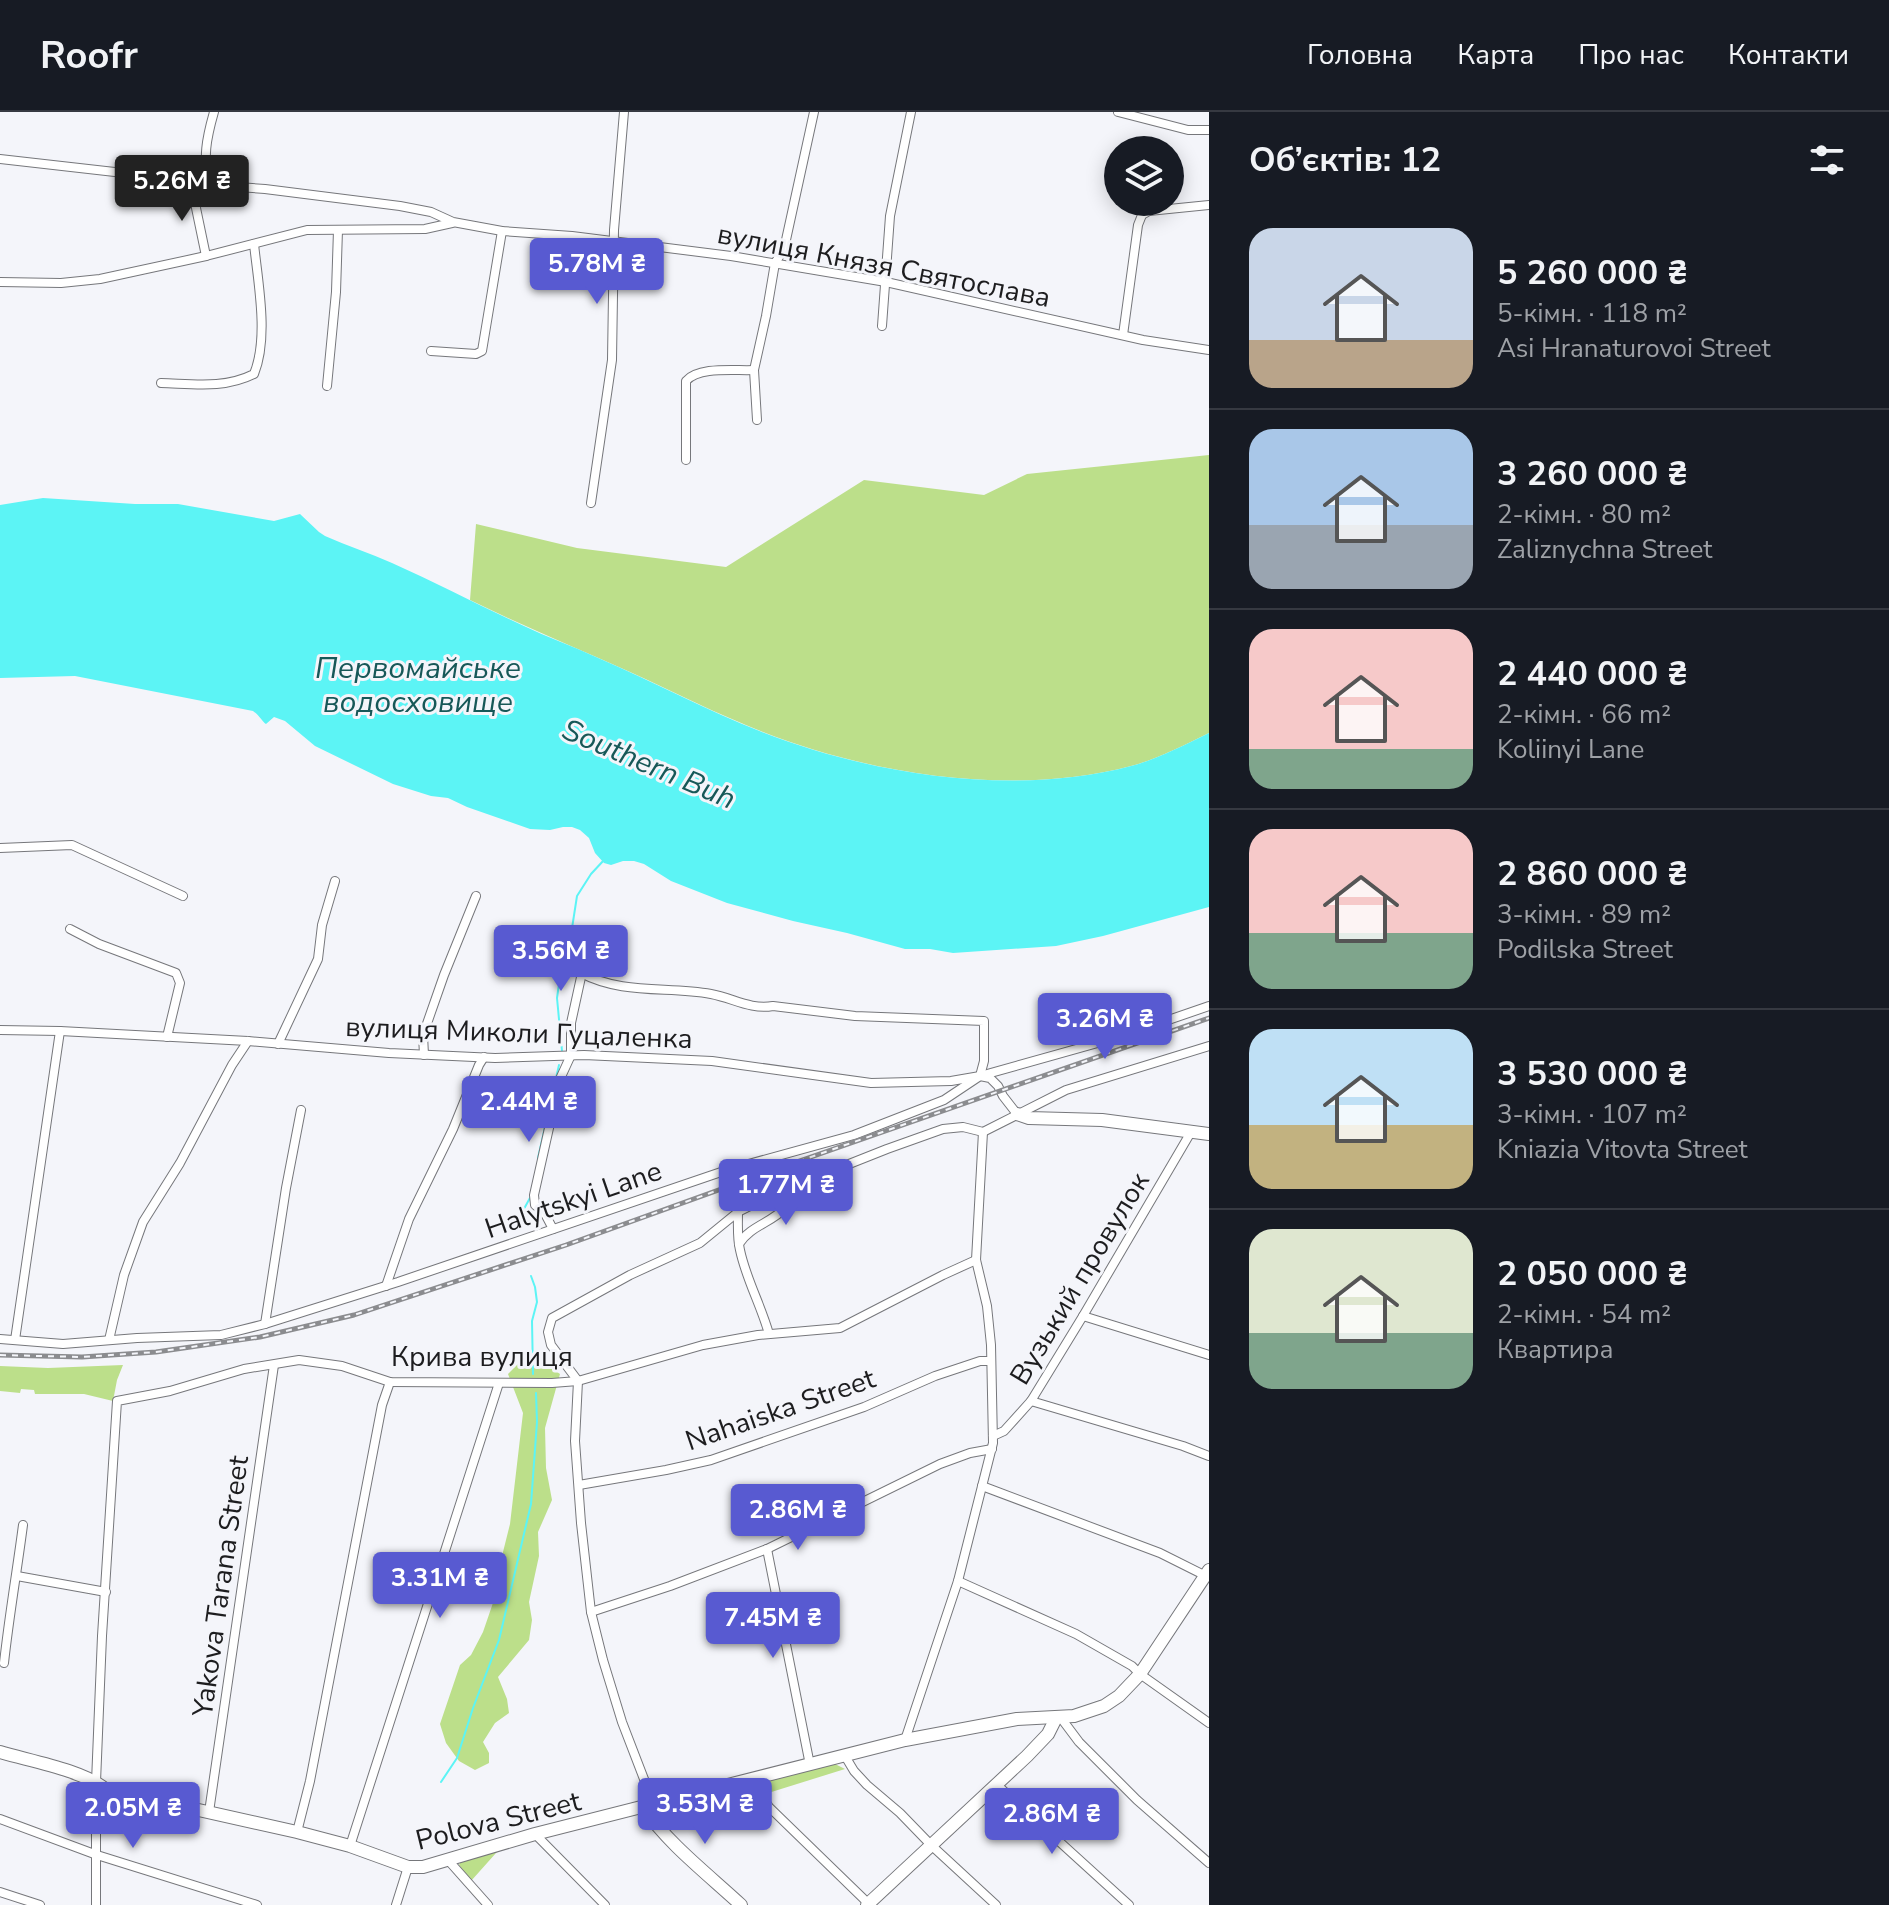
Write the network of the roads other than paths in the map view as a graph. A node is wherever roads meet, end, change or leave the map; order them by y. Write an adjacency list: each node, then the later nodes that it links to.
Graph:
1 (214, 112): 9 (street)
2 (624, 112): 14 (street)
3 (814, 112): 17 (street)
4 (911, 112): 19 (street)
5 (1118, 112): 6 (street)
6 (1209, 130)
7 (0, 159): 8 (street, вулиця Князя Святослава)
8 (194, 181): 9 (street, вулиця Князя Святослава); 16 (street)
9 (209, 185): 11 (street, вулиця Князя Святослава)
10 (1209, 205): 21 (street)
11 (453, 222): 12 (street); 13 (street, вулиця Князя Святослава)
12 (338, 230): 15 (street); 26 (street)
13 (502, 231): 14 (street, вулиця Князя Святослава); 23 (street)
14 (614, 241): 17 (street, вулиця Князя Святослава); 29 (street)
15 (254, 244): 16 (street); 25 (street)
16 (206, 256): 18 (street)
17 (775, 263): 19 (street, вулиця Князя Святослава); 24 (street)
18 (0, 282)
19 (886, 282): 20 (street); 21 (street, вулиця Князя Святослава)
20 (882, 326)
21 (1123, 335): 22 (street, вулиця Князя Святослава)
22 (1209, 350)
23 (431, 351)
24 (754, 370): 27 (street); 28 (street)
25 (161, 383)
26 (327, 386)
27 (757, 420)
28 (686, 460)
29 (591, 503)
30 (0, 848): 32 (street)
31 (335, 881): 42 (street)
32 (183, 896)
33 (476, 896): 44 (street)
34 (70, 929): 40 (street)
35 (590, 936): 36 (street)
36 (581, 973): 45 (street); 47 (street)
37 (1209, 1006): 47 (street)
38 (0, 1030): 39 (street, вулиця Миколи Гуцаленка)
39 (60, 1031): 40 (street, вулиця Миколи Гуцаленка); 63 (street)
40 (167, 1037): 41 (street, вулиця Миколи Гуцаленка)
41 (248, 1041): 42 (street, вулиця Миколи Гуцаленка); 64 (street)
42 (278, 1044): 44 (street, вулиця Миколи Гуцаленка)
43 (1209, 1046): 49 (street)
44 (424, 1055): 46 (street, вулиця Миколи Гуцаленка)
45 (571, 1055): 46 (street, вулиця Миколи Гуцаленка); 47 (street, вулиця Миколи Гуцаленка); 55 (street)
46 (484, 1057): 58 (street)
47 (980, 1076): 49 (street); 55 (street, Halytskyi Lane)
48 (301, 1110): 60 (street)
49 (1017, 1114): 50 (street); 51 (street)
50 (983, 1132): 53 (street); 57 (street)
51 (1191, 1132): 52 (street); 59 (street, Вузький провулок)
52 (1209, 1134)
53 (801, 1184): 54 (street); 56 (street)
54 (738, 1212): 56 (street); 68 (street)
55 (553, 1229): 58 (street, Halytskyi Lane)
56 (739, 1245): 61 (street)
57 (976, 1260): 61 (street, Крива вулиця); 66 (street)
58 (386, 1286): 60 (street, Halytskyi Lane)
59 (1083, 1316): 65 (street); 71 (street, Вузький провулок)
60 (265, 1324): 64 (street, Halytskyi Lane)
61 (769, 1334): 68 (street, Крива вулиця)
62 (0, 1339): 63 (street, Halytskyi Lane)
63 (15, 1340): 64 (street, Halytskyi Lane)
64 (109, 1340)
65 (1209, 1355)
66 (991, 1361): 72 (street); 75 (street, Nahaiska Street)
67 (274, 1365): 69 (street, Крива вулиця); 82 (street, Крива вулиця); 96 (street, Yakova Tarana Street)
68 (578, 1381): 70 (street, Крива вулиця); 75 (street)
69 (390, 1382): 70 (street, Крива вулиця); 98 (street)
70 (499, 1383): 101 (street)
71 (1031, 1401): 72 (street, Вузький провулок); 74 (street)
72 (993, 1436): 73 (street)
73 (992, 1449): 76 (street); 78 (street)
74 (1209, 1456)
75 (579, 1485): 83 (street)
76 (982, 1486): 79 (street); 81 (street)
77 (23, 1525): 80 (street)
78 (767, 1549): 83 (street); 91 (street)
79 (1208, 1574): 85 (street, Polova Street)
80 (17, 1576): 82 (street); 84 (street)
81 (958, 1581): 85 (street); 88 (street)
82 (106, 1592): 93 (street)
83 (591, 1612): 95 (street)
84 (4, 1663)
85 (1140, 1674): 86 (street, Polova Street); 87 (street)
86 (1058, 1718): 88 (street, Polova Street); 94 (street); 104 (street)
87 (1209, 1723)
88 (905, 1740): 90 (street, Polova Street)
89 (0, 1752): 93 (street, Polova Street)
90 (845, 1756): 91 (street, Polova Street); 100 (street)
91 (810, 1765): 92 (street, Polova Street)
92 (754, 1779): 95 (street, Polova Street); 114 (street)
93 (96, 1782): 96 (street, Polova Street); 102 (street)
94 (996, 1784): 100 (street); 116 (street)
95 (649, 1806): 99 (street, Polova Street); 113 (street)
96 (209, 1812): 98 (street, Polova Street)
97 (0, 1819): 102 (street)
98 (297, 1832): 101 (street, Polova Street)
99 (535, 1834): 103 (street, Polova Street); 112 (street)
100 (931, 1845): 114 (street); 115 (street)
101 (350, 1846): 105 (street, Polova Street)
102 (97, 1855): 108 (street); 109 (street)
103 (448, 1860): 105 (street, Polova Street); 111 (street)
104 (1209, 1863)
105 (408, 1867): 110 (street)
106 (0, 1892): 107 (street)
107 (40, 1905)
108 (96, 1905)
109 (257, 1905)
110 (396, 1905)
111 (488, 1905)
112 (605, 1905)
113 (741, 1905)
114 (868, 1905)
115 (996, 1905)
116 (1129, 1905)

